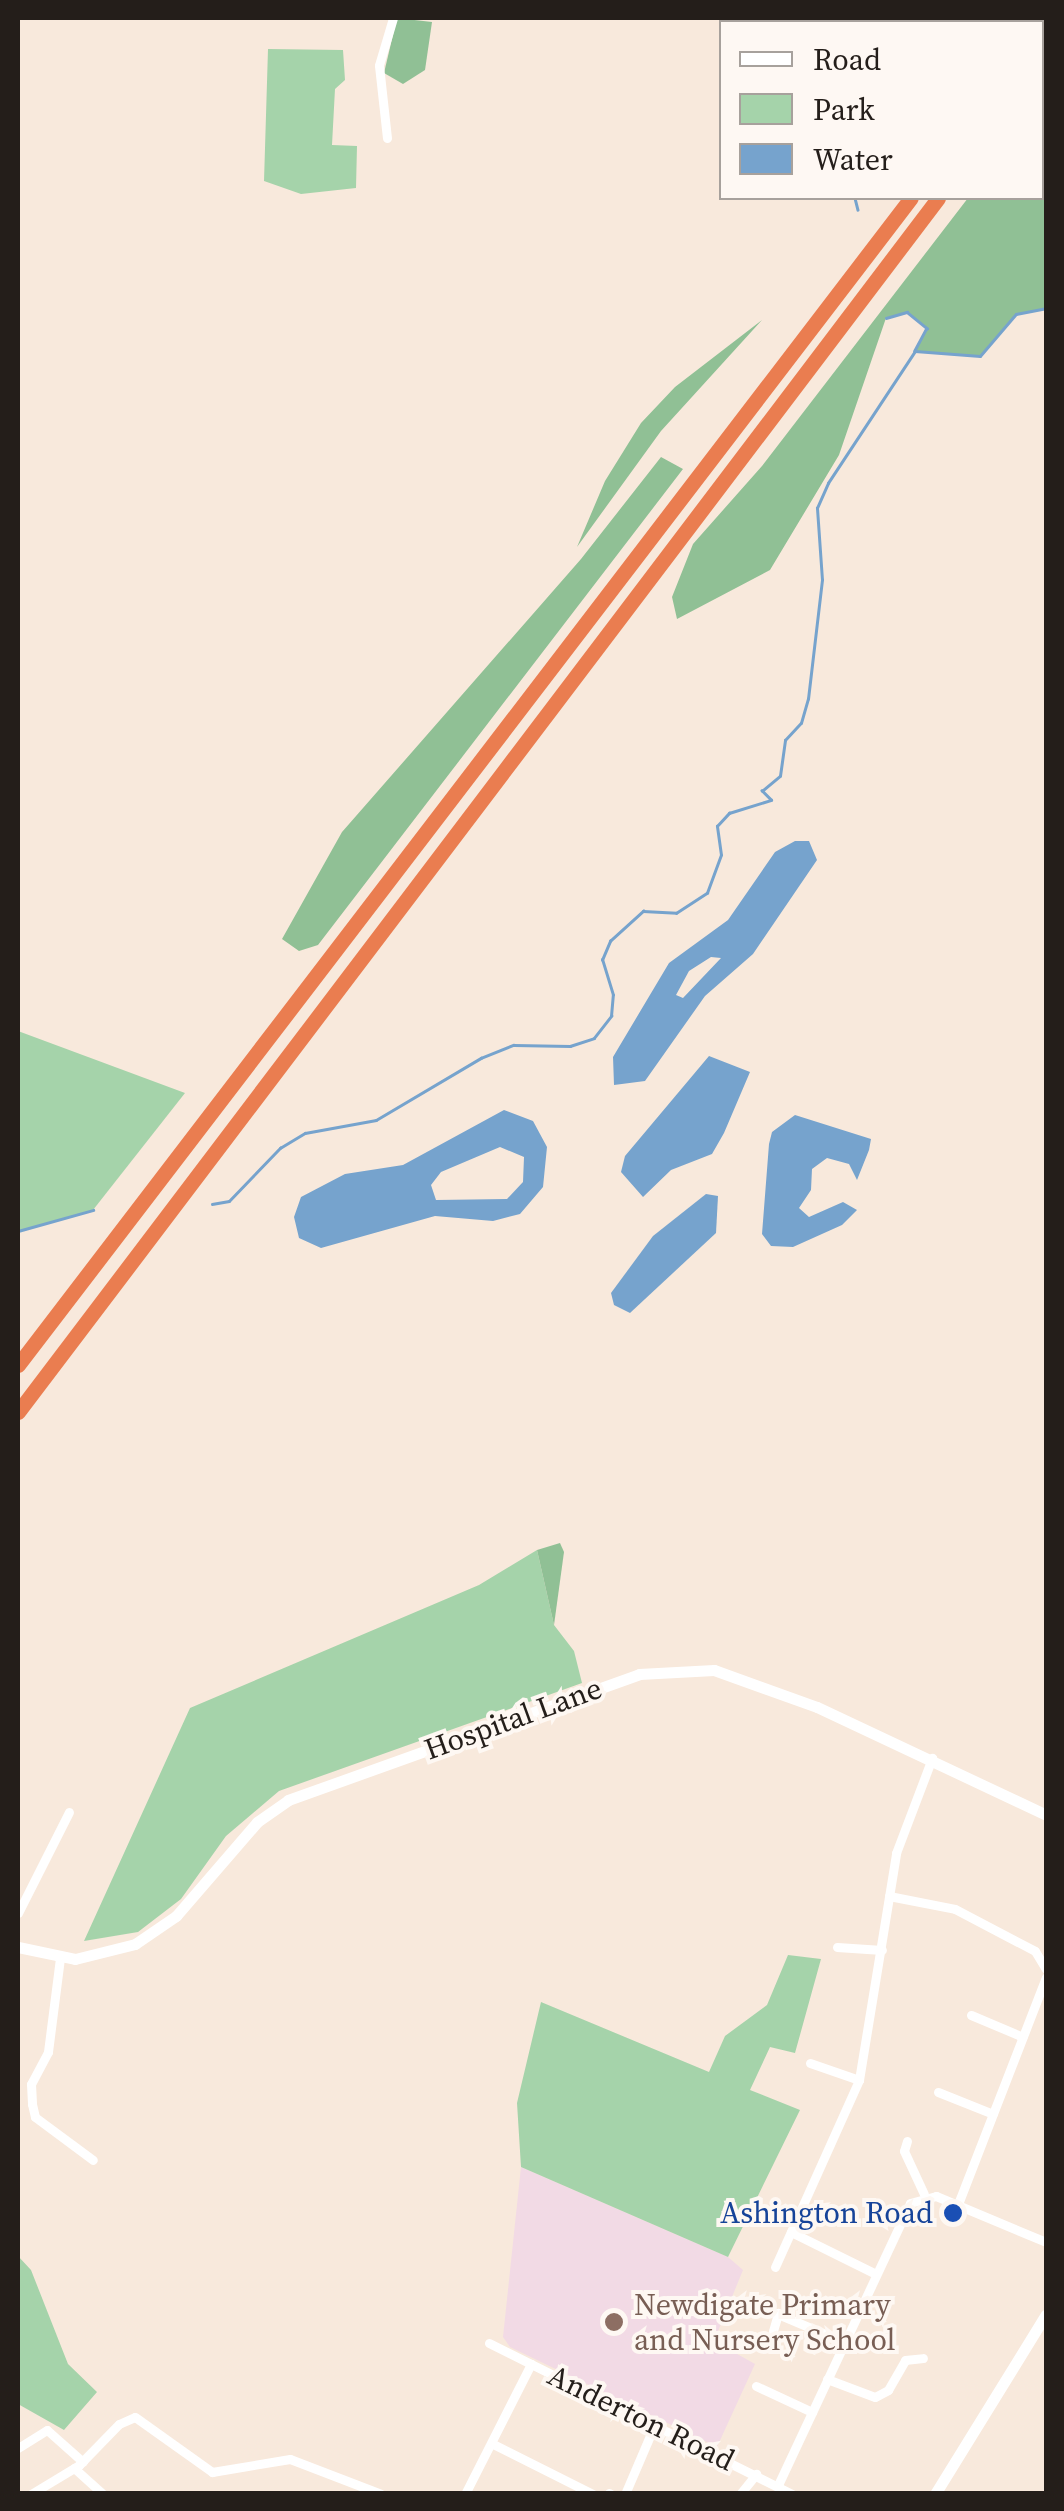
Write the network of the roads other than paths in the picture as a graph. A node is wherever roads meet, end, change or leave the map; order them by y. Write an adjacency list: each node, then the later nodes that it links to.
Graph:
1 (393, 18): 2 (street)
2 (387, 138)
3 (910, 200): 5 (highway)
4 (936, 200): 6 (highway)
5 (18, 1365)
6 (18, 1412)
7 (932, 1758): 9 (street, Hospital Lane); 10 (street); 15 (street, Hospital Lane)
8 (69, 1812): 11 (street)
9 (1046, 1815)
10 (889, 1896): 14 (street); 16 (street)
11 (18, 1913)
12 (18, 1947): 15 (street, Hospital Lane)
13 (837, 1948): 14 (street)
14 (882, 1950): 22 (street)
15 (60, 1958): 23 (street)
16 (1046, 1969)
17 (1046, 1977): 19 (street)
18 (971, 2015): 19 (street)
19 (1024, 2037): 25 (street)
20 (808, 2062): 22 (street)
21 (18, 2080): 23 (street)
22 (859, 2080): 30 (street)
23 (31, 2084): 27 (street)
24 (938, 2092): 25 (street)
25 (993, 2114): 29 (street)
26 (907, 2141): 28 (street)
27 (93, 2160)
28 (924, 2194): 29 (street); 33 (street)
29 (958, 2204): 31 (street)
30 (792, 2232): 32 (street); 33 (street)
31 (1046, 2242)
32 (775, 2266)
33 (876, 2274): 38 (street)
34 (766, 2310): 35 (street)
35 (778, 2313): 37 (street); 38 (street)
36 (1046, 2314): 60 (street)
37 (773, 2331)
38 (844, 2342): 42 (street)
39 (489, 2344): 41 (street, Anderton Road)
40 (923, 2358): 42 (street)
41 (531, 2364): 45 (street, Anderton Road); 46 (street)
42 (827, 2380): 44 (street)
43 (756, 2386): 44 (street)
44 (812, 2412): 50 (street)
45 (655, 2424): 49 (street, Anderton Road); 57 (street)
46 (492, 2444): 55 (street); 56 (street)
47 (18, 2448): 48 (street)
48 (78, 2465): 51 (street); 52 (street); 53 (street)
49 (756, 2474): 50 (street, Anderton Road); 58 (street)
50 (778, 2485): 59 (street, Anderton Road)
51 (360, 2491): 54 (street)
52 (31, 2494)
53 (103, 2494)
54 (381, 2494)
55 (465, 2494)
56 (593, 2494)
57 (625, 2494)
58 (740, 2494)
59 (792, 2494)
60 (935, 2494)

